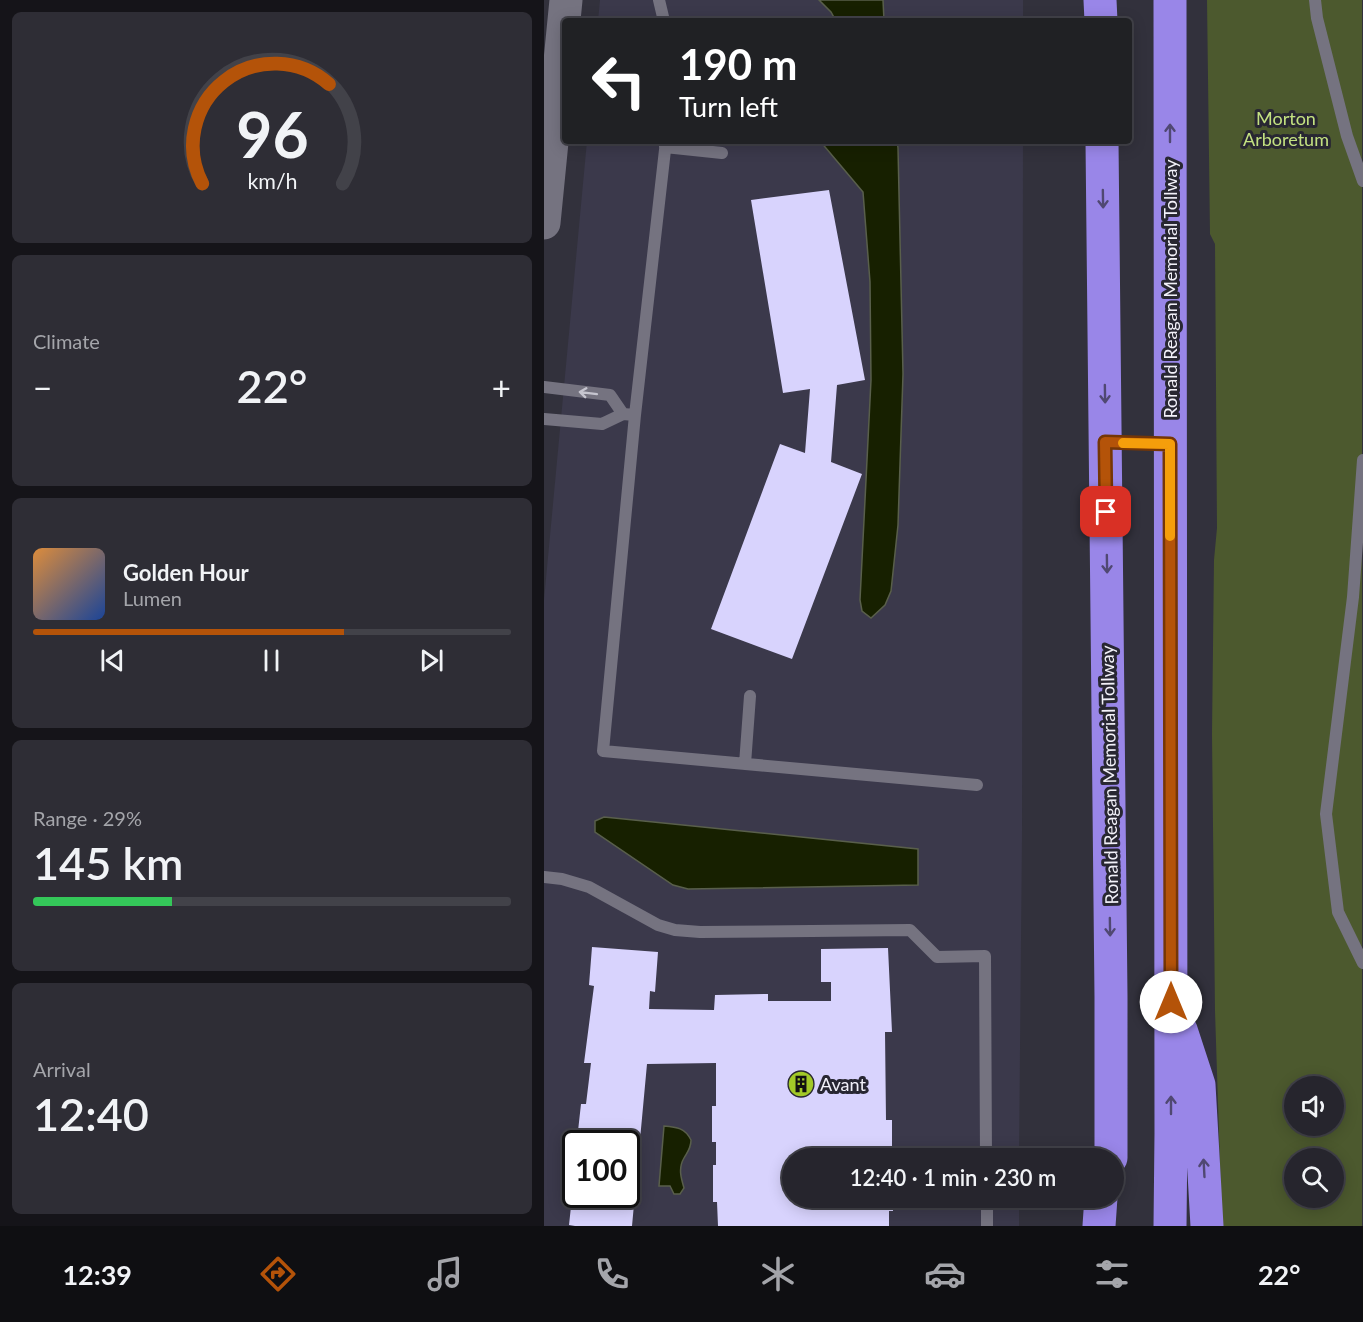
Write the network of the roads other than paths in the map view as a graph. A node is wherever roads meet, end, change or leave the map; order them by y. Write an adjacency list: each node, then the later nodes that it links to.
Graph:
1 (566, 0): 6 (main road)
2 (659, 0): 7 (lane)
3 (1100, 0): 8 (highway)
4 (1170, 0): 19 (highway, Ronald Reagan Memorial Tollway, one-way to 4)
5 (1315, 0): 13 (lane)
6 (564, 18)
7 (663, 18)
8 (1101, 18)
9 (562, 41): 14 (main road)
10 (666, 144): 12 (lane); 16 (lane)
11 (1102, 144): 18 (highway, Ronald Reagan Memorial Tollway, one-way to 18)
12 (722, 153)
13 (1363, 181)
14 (544, 223)
15 (544, 387): 16 (lane, one-way to 15)
16 (629, 414): 17 (lane); 22 (lane)
17 (544, 418)
18 (1105, 442): 19 (lane); 26 (highway, Ronald Reagan Memorial Tollway, one-way to 26)
19 (1170, 444): 27 (highway, Ronald Reagan Memorial Tollway)
20 (1363, 460): 25 (lane)
21 (750, 696): 22 (lane)
22 (745, 764): 23 (lane)
23 (977, 785)
24 (544, 877): 28 (lane)
25 (1363, 963)
26 (1111, 997): 29 (highway); 30 (highway, Ronald Reagan Memorial Tollway)
27 (1171, 1002): 37 (highway, Ronald Reagan Memorial Tollway, one-way to 27); 38 (highway, one-way to 27)
28 (986, 1148)
29 (1103, 1148)
30 (1111, 1148)
31 (987, 1208): 34 (lane)
32 (1100, 1208): 35 (highway)
33 (1111, 1208): 36 (highway)
34 (987, 1226)
35 (1099, 1226)
36 (1111, 1226)
37 (1170, 1226)
38 (1207, 1226)

